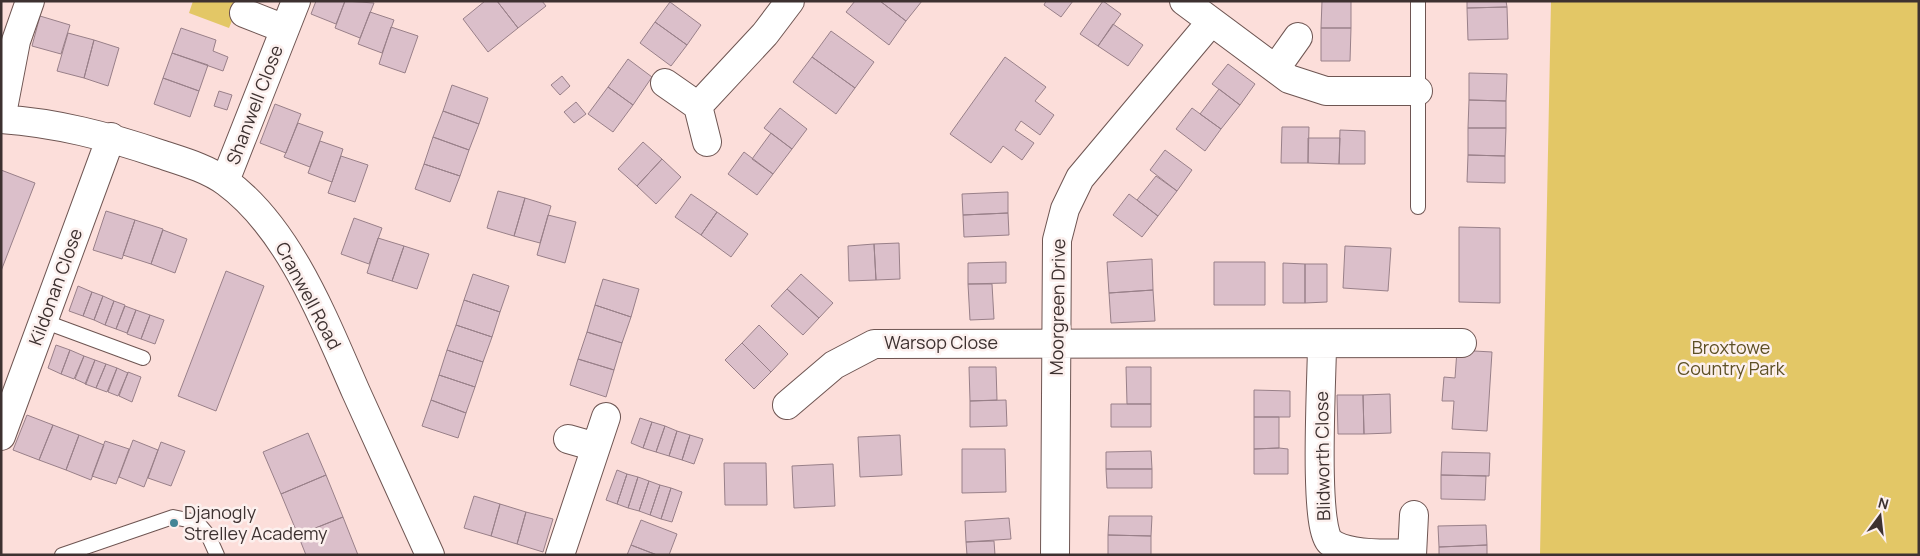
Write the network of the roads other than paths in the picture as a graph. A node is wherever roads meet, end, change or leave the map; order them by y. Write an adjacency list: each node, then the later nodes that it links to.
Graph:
1 (30, 1): 14 (street)
2 (296, 1): 8 (street, Shanwell Close)
3 (790, 1): 13 (street)
4 (1184, 1): 7 (street)
5 (1418, 1): 12 (lane)
6 (244, 13): 8 (street, Shanwell Close)
7 (1211, 22): 10 (street); 20 (street, Moorgreen Drive)
8 (285, 29): 17 (street, Shanwell Close)
9 (1298, 37): 10 (street)
10 (1276, 68): 12 (street)
11 (665, 83): 13 (street)
12 (1418, 91): 18 (lane)
13 (698, 106): 16 (street)
14 (1, 119): 15 (street, Cranwell Road)
15 (110, 137): 17 (street, Cranwell Road); 19 (street, Kildonan Close)
16 (707, 142)
17 (225, 181): 34 (street, Cranwell Road)
18 (1418, 207)
19 (43, 321): 23 (lane); 26 (street, Kildonan Close)
20 (1056, 343): 22 (street); 24 (street, Warsop Close); 36 (street, Moorgreen Drive)
21 (1462, 343): 22 (street)
22 (1322, 345): 31 (street, Blidworth Close)
23 (143, 358)
24 (787, 406)
25 (606, 417): 28 (street)
26 (3, 425)
27 (568, 439): 28 (street)
28 (596, 447): 35 (street)
29 (1414, 515): 31 (street, Blidworth Close)
30 (76, 552): 32 (lane); 33 (lane)
31 (1412, 554)
32 (62, 555)
33 (217, 555)
34 (430, 555)
35 (560, 555)
36 (1055, 555)

